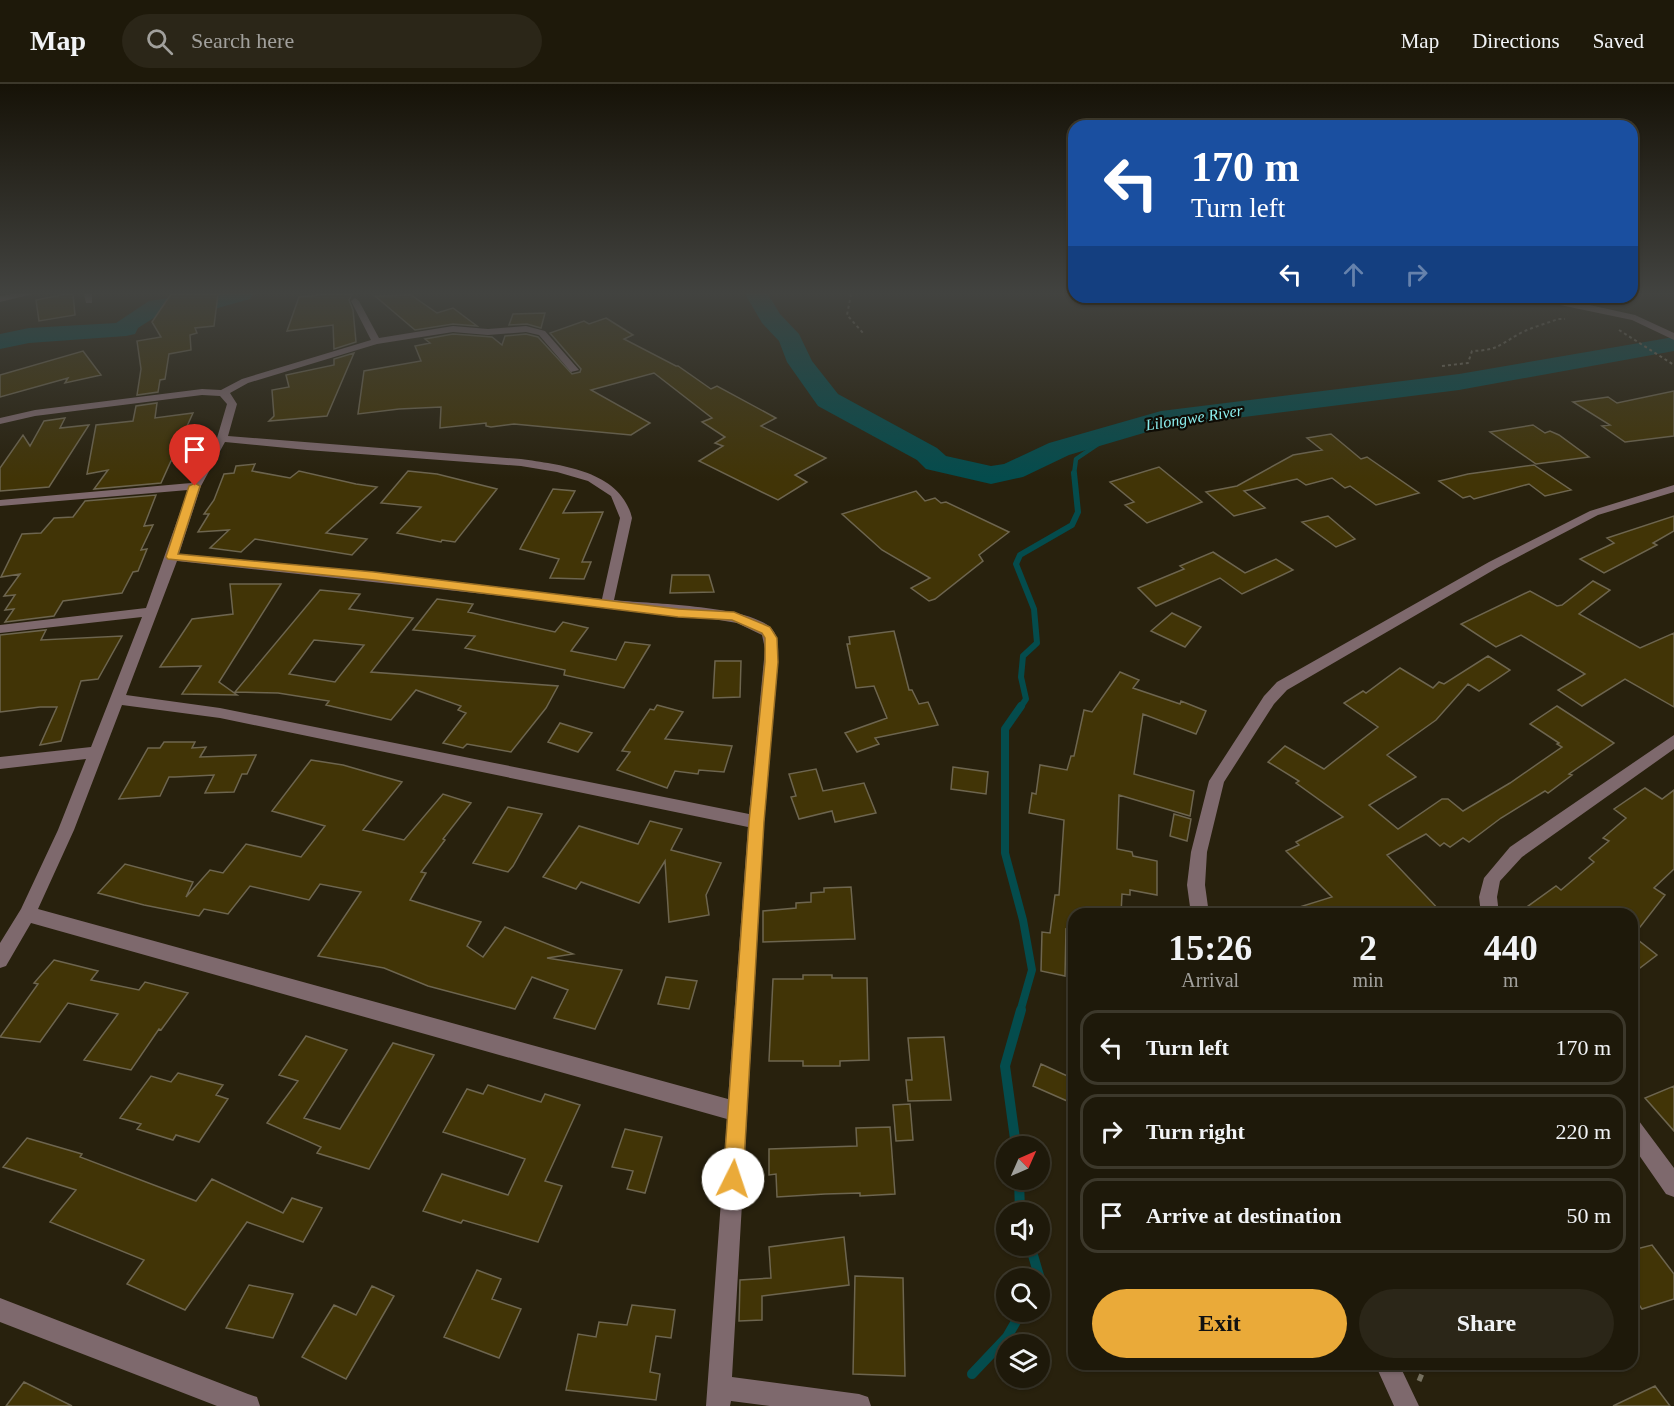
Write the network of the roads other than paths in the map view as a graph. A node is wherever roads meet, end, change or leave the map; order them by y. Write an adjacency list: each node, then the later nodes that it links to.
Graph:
1 (328, 356): 4 (street)
2 (562, 356): 3 (street)
3 (574, 370)
4 (223, 393): 5 (street); 6 (street)
5 (0, 422)
6 (222, 438): 7 (street); 11 (street)
7 (195, 486): 9 (street); 10 (street)
8 (1674, 488): 19 (street)
9 (0, 503)
10 (172, 557): 11 (street); 12 (street)
11 (607, 604): 18 (street)
12 (150, 612): 13 (street); 14 (street)
13 (0, 629)
14 (118, 699): 16 (street); 18 (street)
15 (1674, 741): 20 (street)
16 (96, 752): 17 (street); 21 (street)
17 (0, 763)
18 (756, 822): 23 (street)
19 (1199, 908)
20 (1489, 908)
21 (27, 914): 22 (street); 23 (street)
22 (0, 960)
23 (738, 1112): 28 (street)
24 (1638, 1136): 25 (street)
25 (1674, 1186)
26 (0, 1310): 29 (street)
27 (1390, 1370): 31 (street)
28 (719, 1397): 30 (street)
29 (248, 1406)
30 (859, 1406)
31 (1407, 1406)

